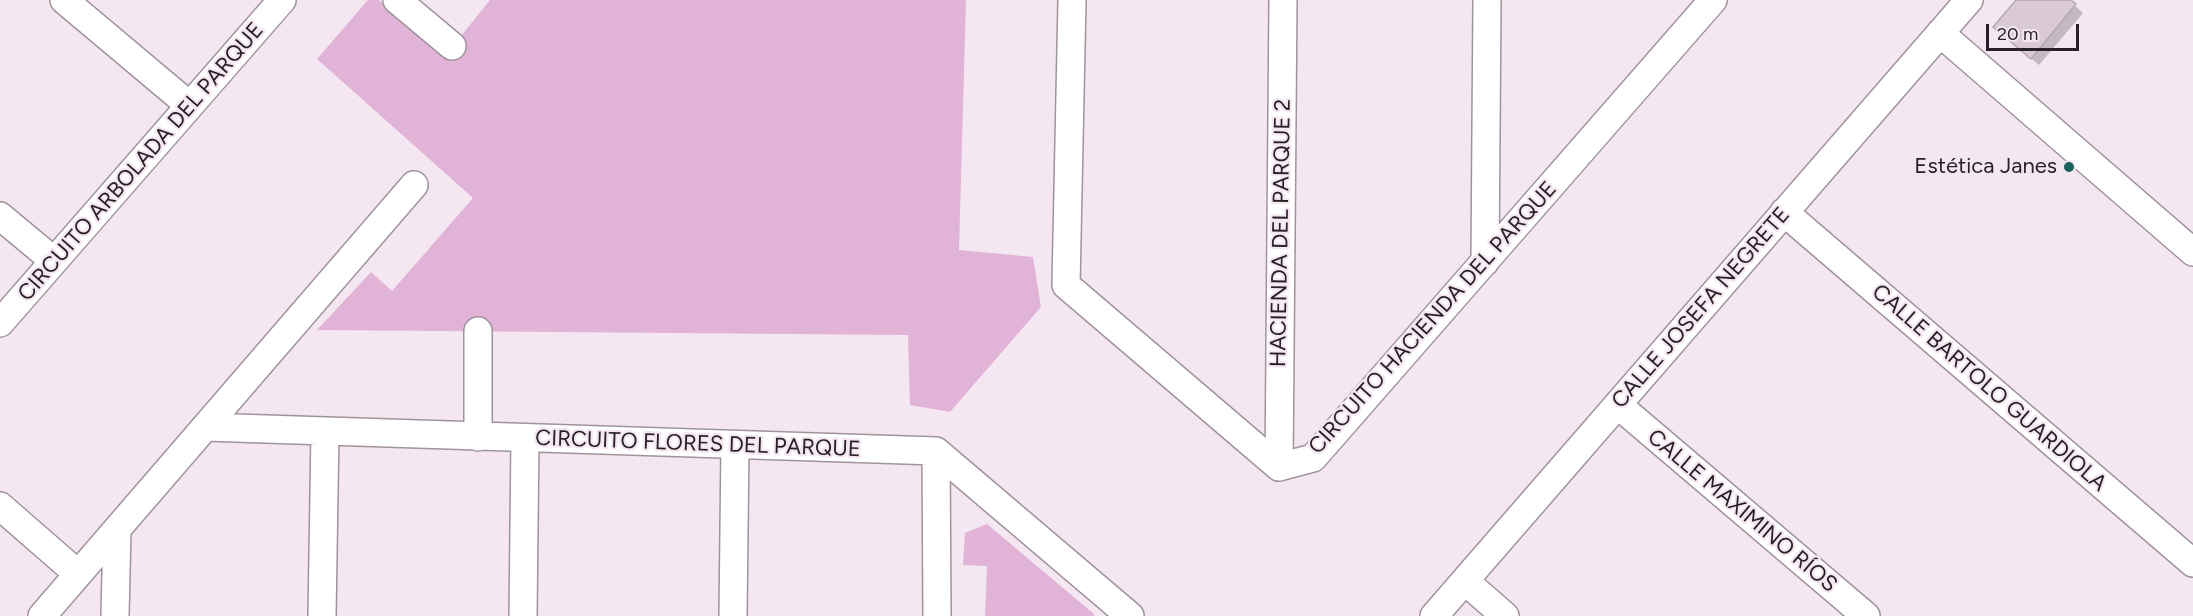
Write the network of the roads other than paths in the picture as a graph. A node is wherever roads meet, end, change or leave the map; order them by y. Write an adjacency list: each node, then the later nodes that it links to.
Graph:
1 (64, 0): 13 (street)
2 (282, 0): 13 (street, CIRCUITO ARBOLADA DEL PARQUE)
3 (397, 0): 12 (street)
4 (1072, 0): 29 (street)
5 (1283, 0): 29 (street, HACIENDA DEL PARQUE 2)
6 (1487, 0): 19 (street)
7 (1689, 0): 10 (street)
8 (1713, 0): 10 (street, CIRCUITO HACIENDA DEL PARQUE)
9 (1969, 0): 11 (street, CALLE JOSEFA NEGRETE)
10 (1688, 28): 19 (street, CIRCUITO HACIENDA DEL PARQUE)
11 (1940, 33): 15 (street, CALLE JOSEFA NEGRETE); 17 (street)
12 (452, 46)
13 (189, 105): 18 (street, CIRCUITO ARBOLADA DEL PARQUE)
14 (414, 185): 23 (street)
15 (1784, 212): 22 (street, CALLE JOSEFA NEGRETE); 32 (street, CALLE BARTOLO GUARDIOLA)
16 (0, 216): 18 (street)
17 (2193, 252)
18 (54, 261): 20 (street, CIRCUITO ARBOLADA DEL PARQUE)
19 (1485, 262): 29 (street, CIRCUITO HACIENDA DEL PARQUE)
20 (0, 323)
21 (478, 331): 25 (street)
22 (1618, 405): 34 (street, CALLE JOSEFA NEGRETE); 44 (street, CALLE MAXIMINO RÍOS)
23 (205, 427): 24 (street, CIRCUITO FLORES DEL PARQUE); 31 (street)
24 (325, 431): 25 (street, CIRCUITO FLORES DEL PARQUE); 37 (street)
25 (478, 437): 26 (street, CIRCUITO FLORES DEL PARQUE)
26 (525, 438): 27 (street, CIRCUITO FLORES DEL PARQUE); 38 (street)
27 (735, 445): 28 (street, CIRCUITO FLORES DEL PARQUE); 39 (street)
28 (936, 451): 40 (street); 41 (street)
29 (1279, 466)
30 (0, 506): 33 (street)
31 (117, 529): 33 (street); 36 (street)
32 (2193, 563)
33 (78, 574): 35 (street)
34 (1465, 581): 42 (street, CALLE JOSEFA NEGRETE); 43 (street)
35 (42, 616)
36 (115, 616)
37 (321, 616)
38 (523, 616)
39 (733, 616)
40 (937, 616)
41 (1130, 616)
42 (1434, 616)
43 (1505, 616)
44 (1866, 616)

